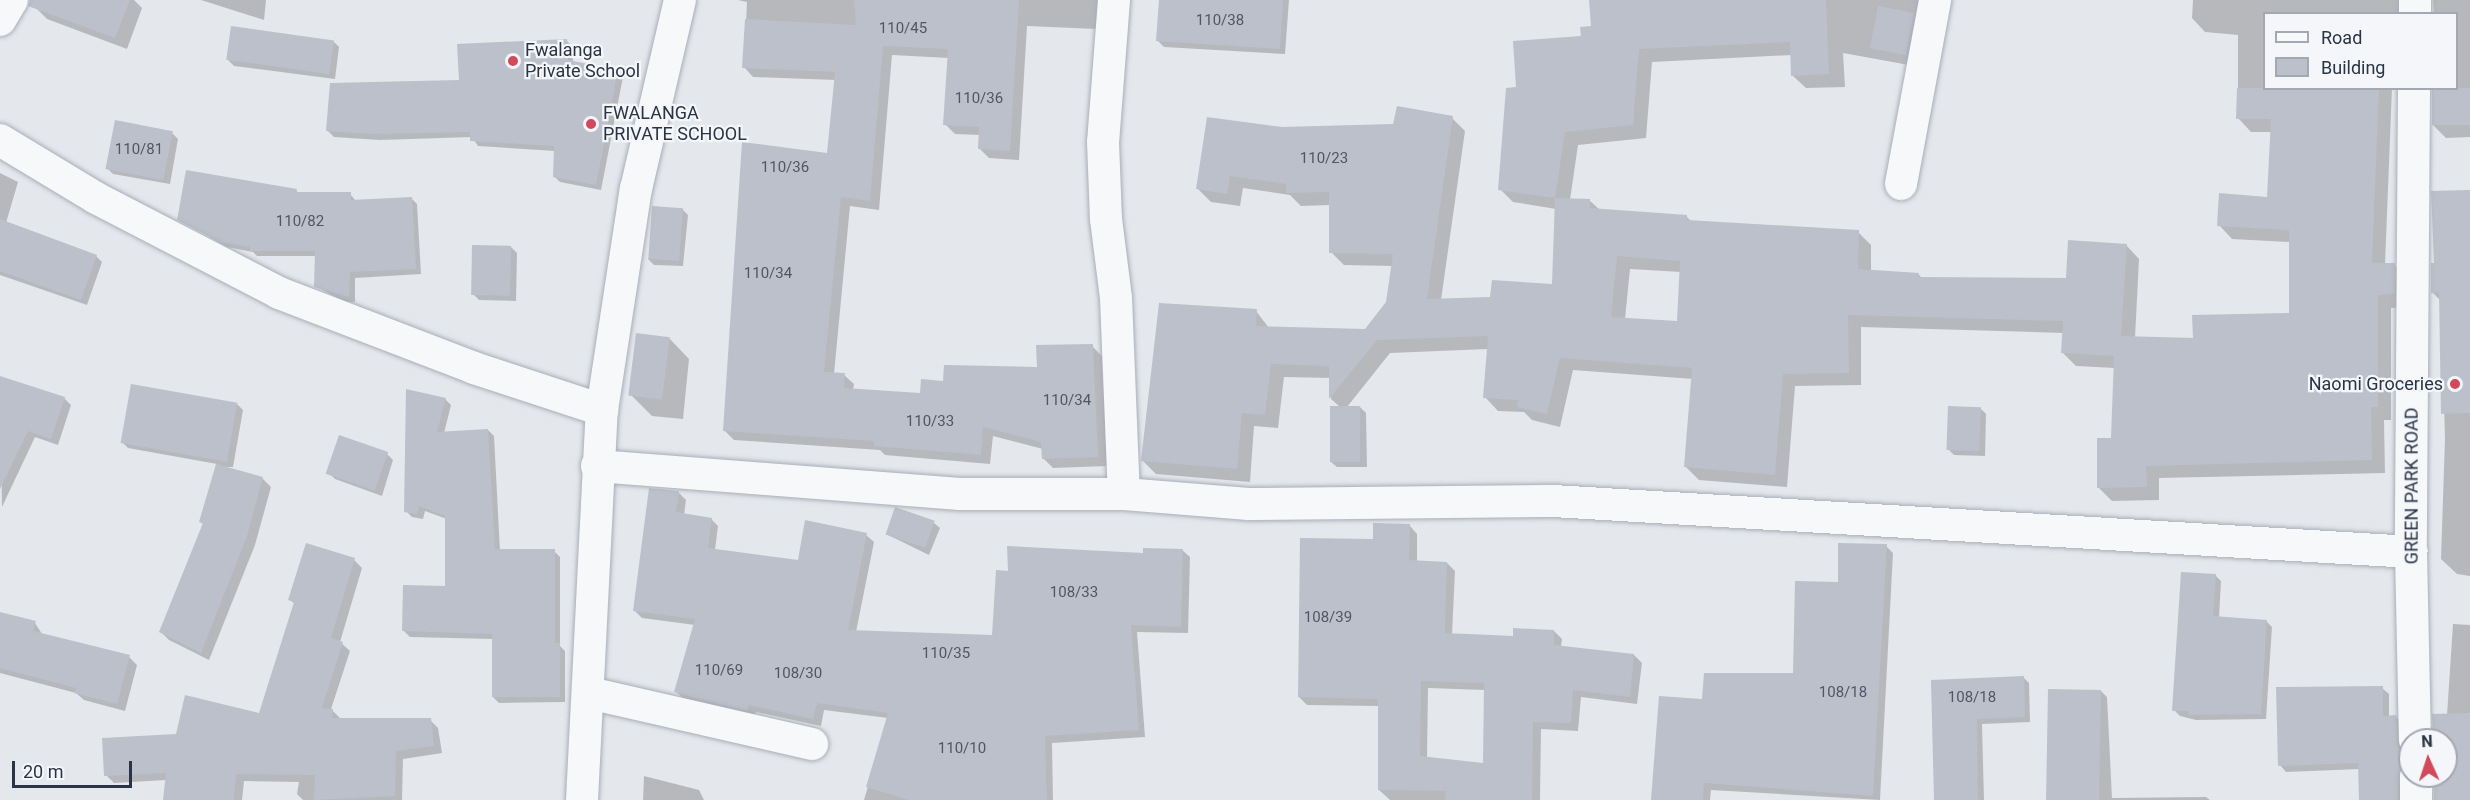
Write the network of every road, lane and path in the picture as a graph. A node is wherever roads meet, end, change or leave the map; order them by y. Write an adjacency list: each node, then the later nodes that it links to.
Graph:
1 (12, 0): 5 (street)
2 (680, 0): 9 (street)
3 (1114, 0): 11 (street)
4 (1935, 0): 8 (street)
5 (0, 20)
6 (2414, 90): 12 (street, GREEN PARK ROAD)
7 (0, 140): 9 (street)
8 (1901, 184)
9 (602, 410): 10 (street)
10 (597, 466): 11 (street); 13 (street)
11 (1124, 494): 12 (street)
12 (2411, 552): 14 (street, GREEN PARK ROAD)
13 (589, 693): 15 (street); 16 (street)
14 (2415, 728)
15 (812, 744)
16 (582, 800)

